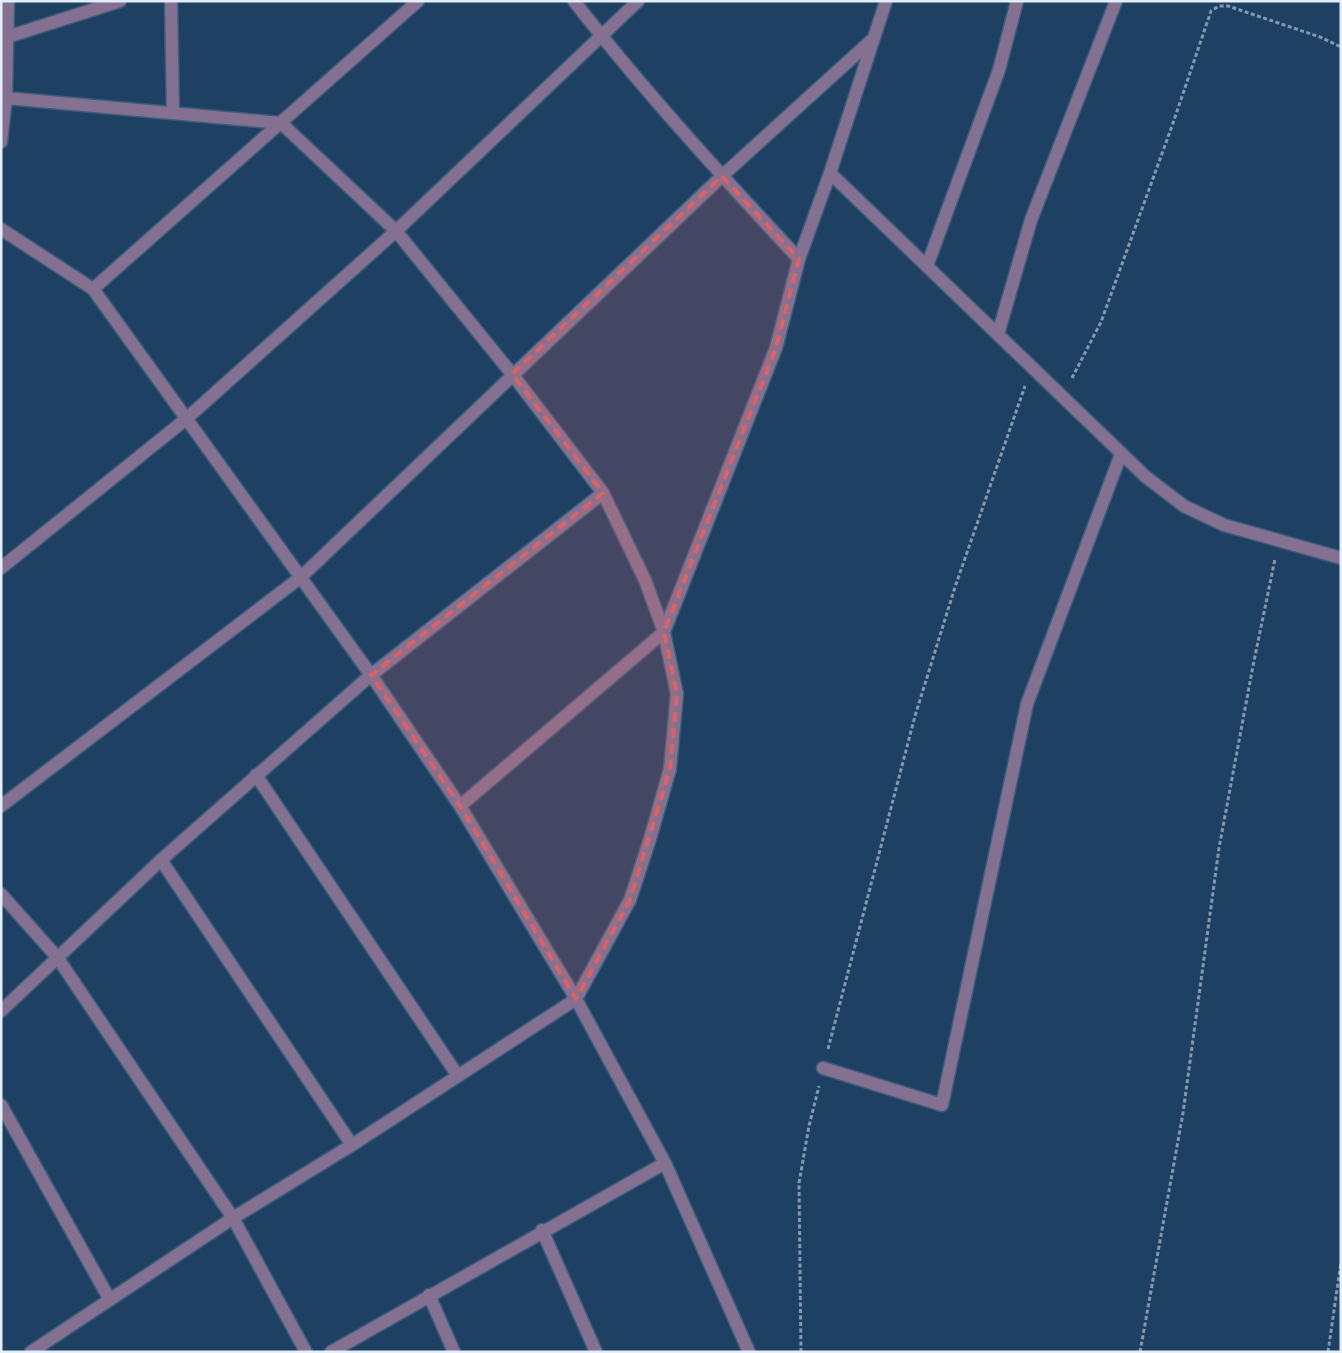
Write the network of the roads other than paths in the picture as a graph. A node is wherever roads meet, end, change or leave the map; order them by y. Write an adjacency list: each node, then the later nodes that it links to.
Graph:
1 (8, 1): 11 (street)
2 (120, 1): 11 (street)
3 (171, 1): 14 (street)
4 (418, 1): 15 (street)
5 (574, 1): 10 (street)
6 (638, 1): 10 (street)
7 (886, 1): 12 (street)
8 (1017, 1): 22 (street)
9 (1116, 1): 24 (street)
10 (601, 36): 18 (street); 20 (street)
11 (7, 37): 13 (street)
12 (874, 38): 17 (street); 18 (street)
13 (6, 98): 14 (street); 16 (street)
14 (173, 112): 15 (street)
15 (281, 123): 20 (street); 23 (street)
16 (1, 142)
17 (830, 172): 21 (street); 22 (street)
18 (722, 176): 21 (street); 25 (street)
19 (1, 229): 23 (street)
20 (396, 231): 25 (street); 26 (street)
21 (799, 259): 32 (street)
22 (927, 266): 24 (street)
23 (93, 289): 26 (street)
24 (998, 334): 27 (street)
25 (512, 374): 28 (street); 31 (street)
26 (186, 419): 30 (street); 31 (street)
27 (1121, 454): 29 (street); 42 (street)
28 (603, 493): 32 (street); 33 (street)
29 (1341, 558)
30 (1, 568)
31 (301, 577): 33 (street); 35 (street)
32 (664, 632): 36 (street); 40 (street)
33 (371, 675): 34 (street); 36 (street)
34 (256, 775): 37 (street); 43 (street)
35 (1, 806)
36 (460, 806): 40 (street)
37 (161, 860): 39 (street); 45 (street)
38 (1, 894): 39 (street)
39 (57, 957): 41 (street); 47 (street)
40 (576, 999): 43 (street); 46 (street)
41 (1, 1011)
42 (823, 1068)
43 (458, 1076): 45 (street)
44 (1, 1105): 50 (street)
45 (352, 1145): 47 (street)
46 (664, 1162): 48 (street); 56 (street)
47 (233, 1218): 50 (street); 52 (street)
48 (542, 1230): 49 (street); 55 (street)
49 (429, 1295): 53 (street); 54 (street)
50 (110, 1300): 51 (street)
51 (31, 1352)
52 (306, 1352)
53 (331, 1352)
54 (454, 1352)
55 (596, 1352)
56 (749, 1352)

